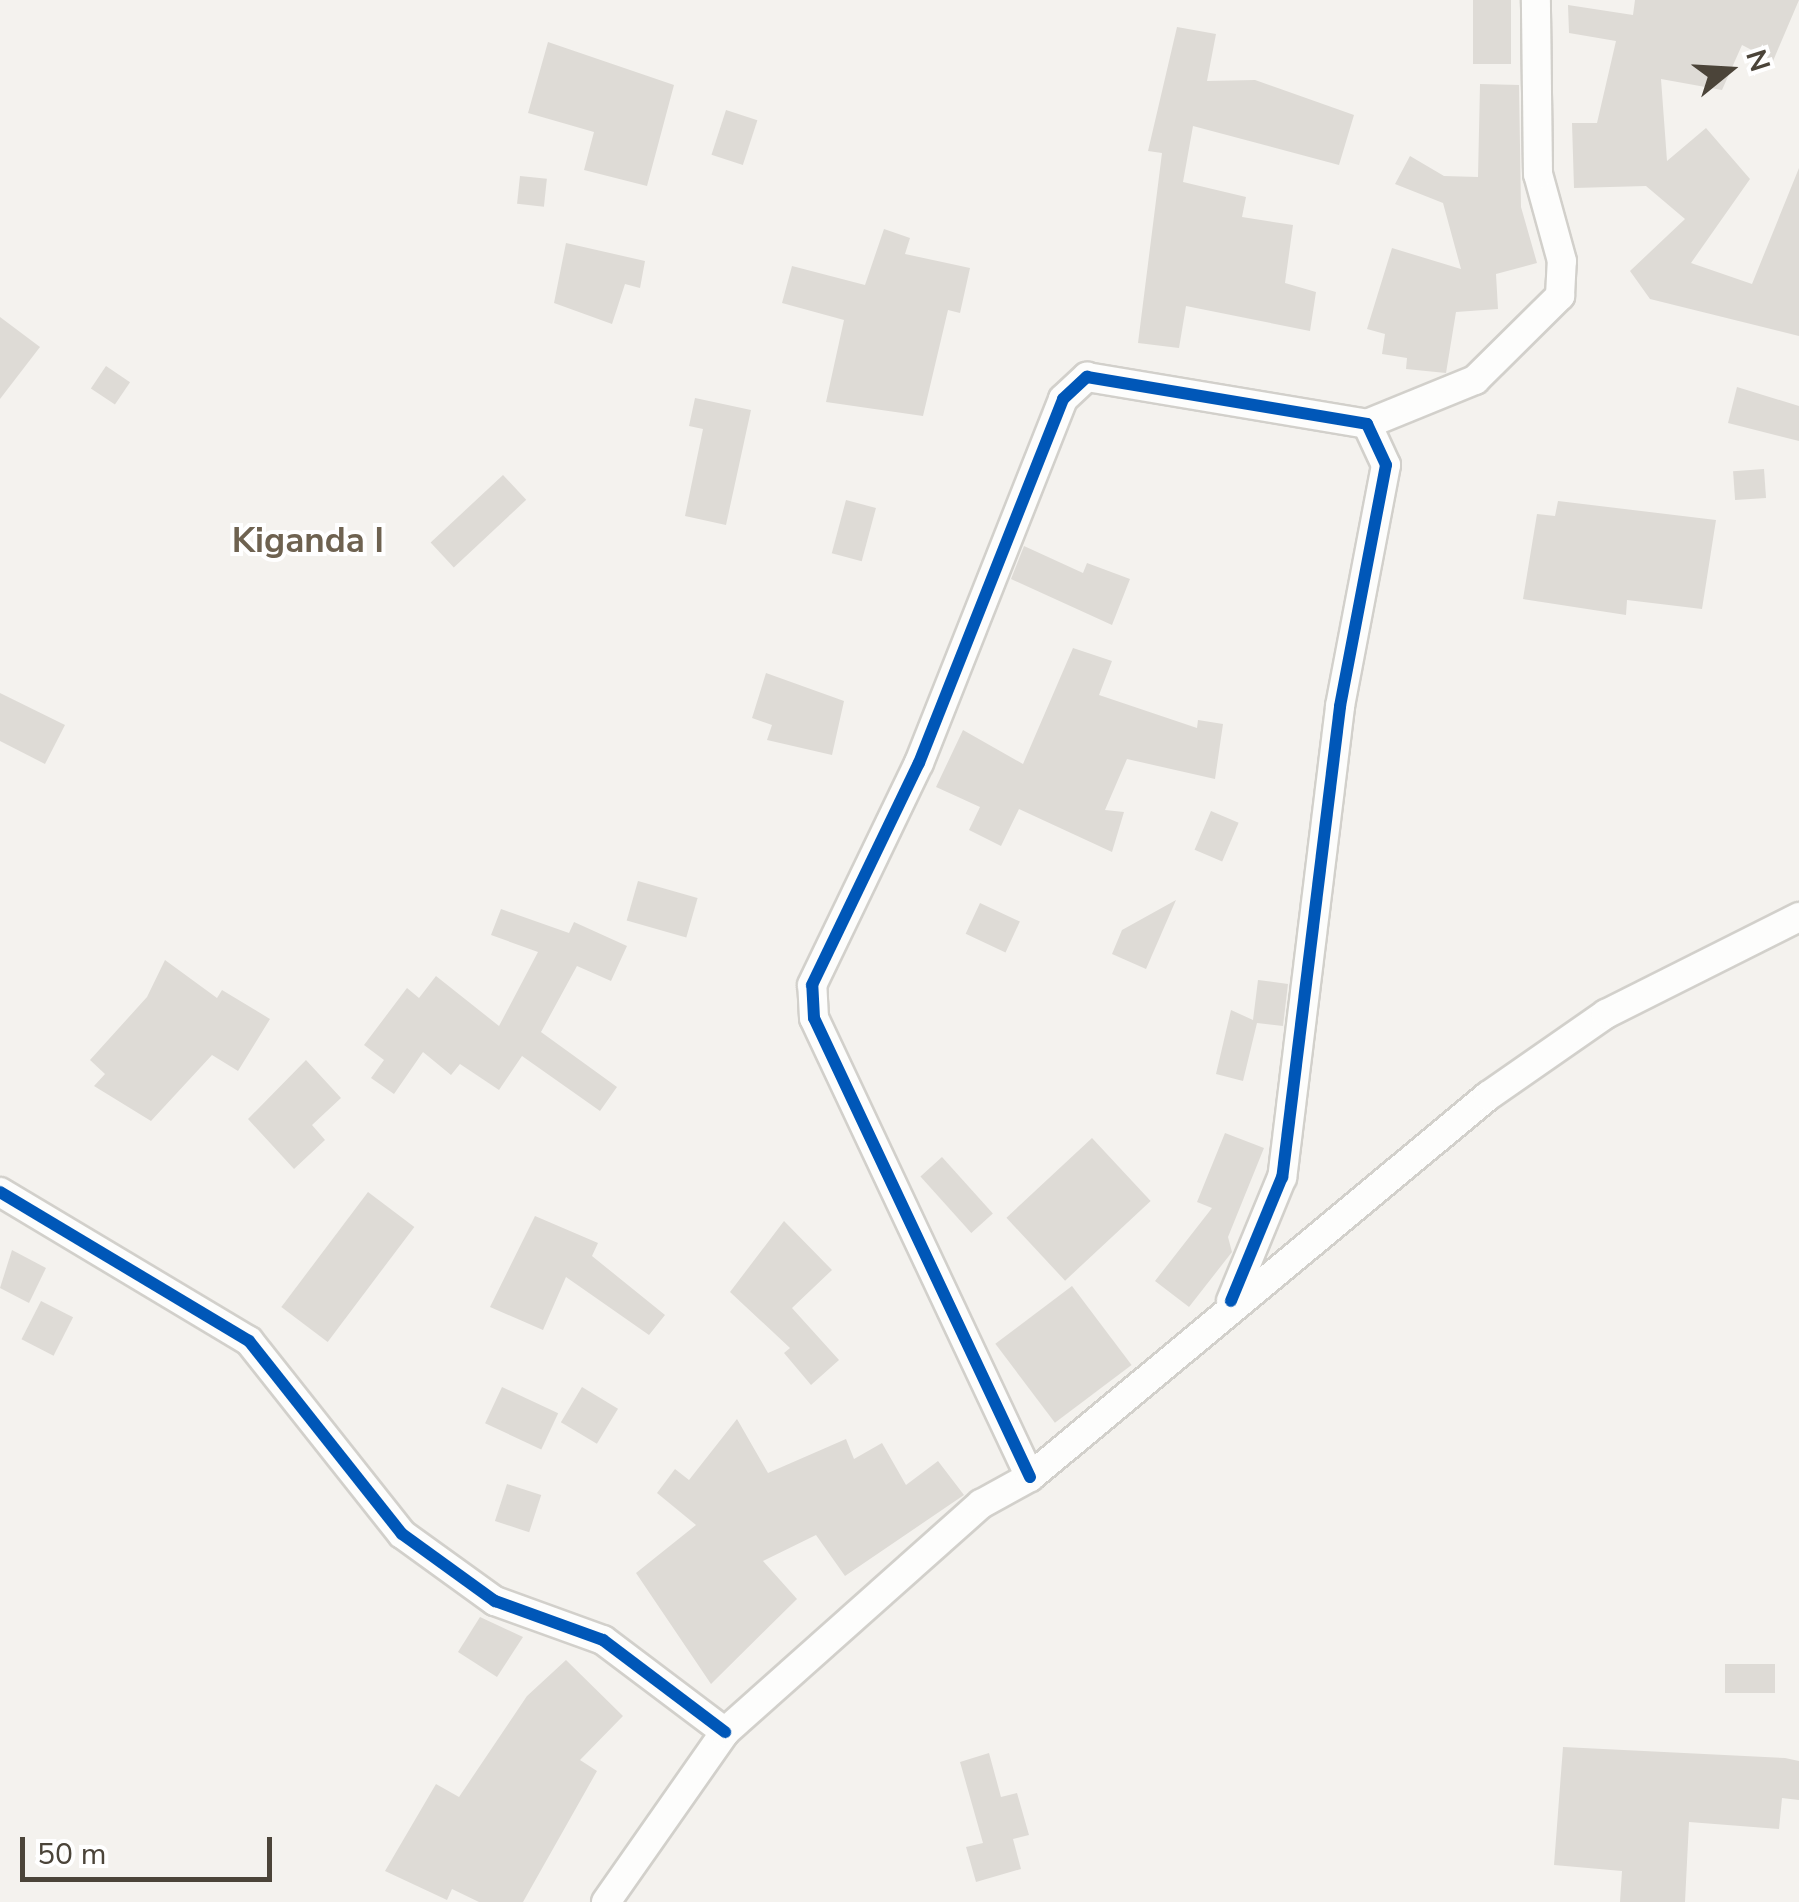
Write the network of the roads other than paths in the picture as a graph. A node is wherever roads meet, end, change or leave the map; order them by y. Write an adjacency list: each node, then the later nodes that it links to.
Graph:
1 (1536, 0): 2 (street)
2 (1367, 424): 5 (street); 6 (street)
3 (1799, 917): 5 (street)
4 (0, 1192): 7 (street)
5 (1231, 1301): 6 (street)
6 (1030, 1476): 7 (street)
7 (725, 1732): 8 (street)
8 (606, 1902)

